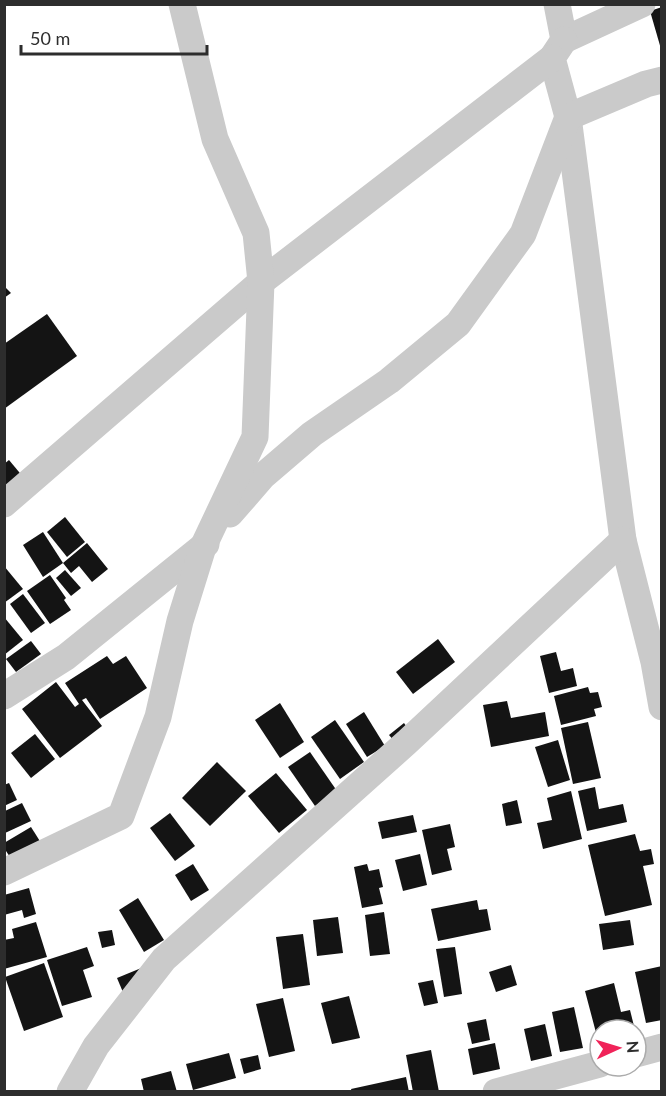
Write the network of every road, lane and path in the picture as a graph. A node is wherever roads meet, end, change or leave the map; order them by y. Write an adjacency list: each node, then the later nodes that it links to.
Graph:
1 (182, 4): 7 (street)
2 (557, 4): 4 (street)
3 (642, 4): 4 (street)
4 (558, 49): 6 (street); 7 (street)
5 (662, 80): 6 (street)
6 (568, 117): 9 (street); 10 (street)
7 (261, 282): 8 (street); 10 (street)
8 (4, 504)
9 (623, 540): 12 (street); 15 (street)
10 (203, 547): 11 (street); 13 (street)
11 (4, 696)
12 (662, 707)
13 (4, 872)
14 (588, 1067): 16 (street)
15 (69, 1092)
16 (496, 1092)

